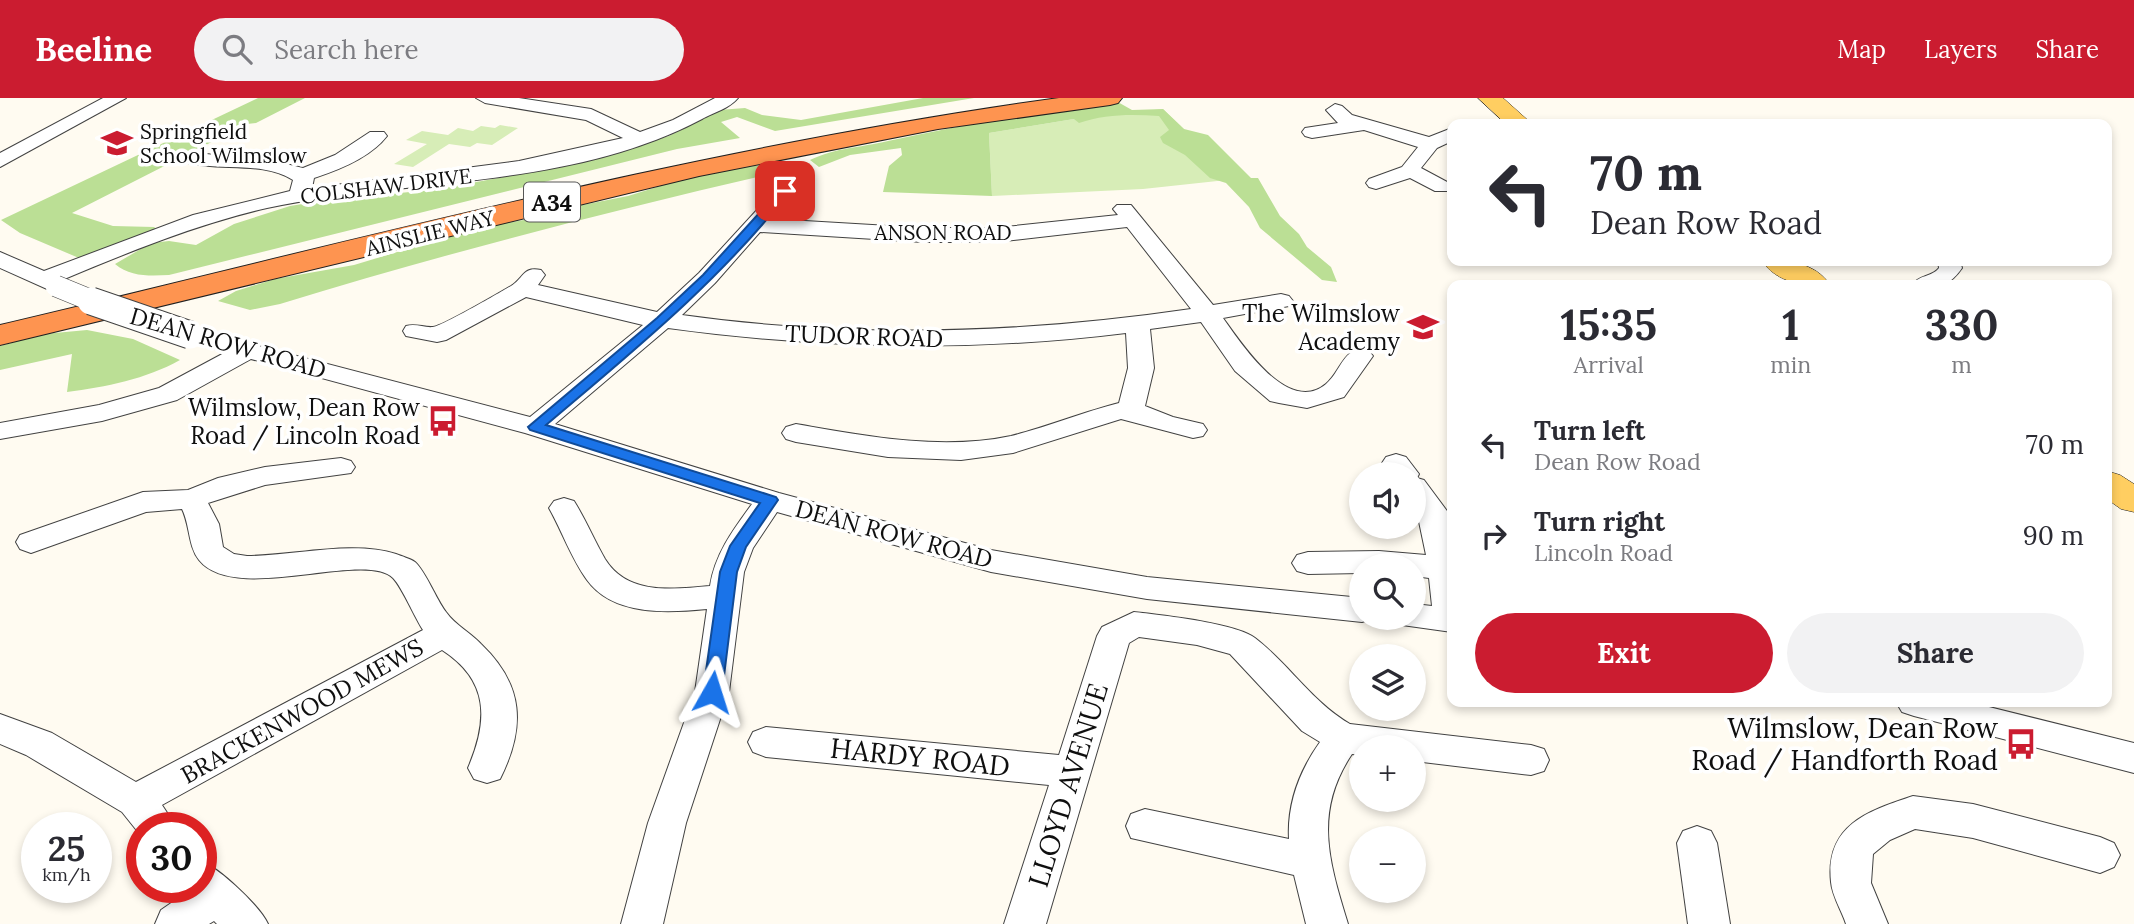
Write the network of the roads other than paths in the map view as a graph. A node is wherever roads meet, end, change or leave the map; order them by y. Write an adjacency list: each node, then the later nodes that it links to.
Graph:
1 (117, 98): 15 (street)
2 (485, 98): 12 (street)
3 (729, 98): 12 (street, COLSHAW DRIVE)
4 (1009, 98): 31 (highway, AINSLIE WAY / A34)
5 (1110, 98): 35 (highway, AINSLIE WAY / A34)
6 (1489, 98): 8 (main road)
7 (1335, 110): 9 (street)
8 (1514, 119)
9 (1363, 125): 10 (street); 13 (street)
10 (1312, 132)
11 (1447, 135): 13 (street)
12 (638, 138): 19 (street, COLSHAW DRIVE)
13 (1430, 144): 17 (street)
14 (370, 146): 19 (street)
15 (3, 159)
16 (204, 163): 19 (street)
17 (1409, 171): 18 (street); 20 (street)
18 (1376, 183)
19 (301, 185): 28 (street, COLSHAW DRIVE)
20 (1443, 187)
21 (785, 191): 22 (street)
22 (755, 225): 30 (street, ANSON ROAD); 32 (street)
23 (0, 259): 28 (street, DEAN ROW ROAD)
24 (1784, 266): 26 (main road)
25 (1950, 266): 27 (street)
26 (1808, 280)
27 (1935, 280)
28 (50, 283): 36 (street, DEAN ROW ROAD, bridge)
29 (1280, 301): 30 (street, TUDOR ROAD)
30 (1208, 314): 33 (street, TUDOR ROAD); 37 (street)
31 (0, 319)
32 (662, 321): 33 (street, TUDOR ROAD); 34 (street, TUDOR ROAD); 39 (street)
33 (1136, 324): 38 (street)
34 (415, 331)
35 (0, 335)
36 (245, 352): 39 (street, DEAN ROW ROAD); 41 (street)
37 (1360, 356)
38 (1129, 412): 40 (street); 42 (street)
39 (535, 427): 45 (street, DEAN ROW ROAD)
40 (1193, 430)
41 (0, 431)
42 (796, 433)
43 (341, 467): 48 (street)
44 (2112, 486): 46 (main road)
45 (770, 500): 54 (street); 55 (street, DEAN ROW ROAD)
46 (2134, 500)
47 (1426, 503): 52 (street)
48 (194, 505): 50 (street); 58 (street, BRACKENWOOD MEWS)
49 (564, 508): 54 (street)
50 (31, 542)
51 (1308, 562): 52 (street)
52 (1444, 568): 53 (street)
53 (1447, 590)
54 (723, 596): 77 (street)
55 (1349, 609)
56 (1426, 617): 57 (street)
57 (1447, 620)
58 (444, 634): 65 (street); 68 (street, BRACKENWOOD MEWS)
59 (1934, 707): 63 (street)
60 (0, 728): 67 (street)
61 (1343, 738): 64 (street); 66 (street, LLOYD AVENUE); 72 (street)
62 (766, 742): 66 (street, HARDY ROAD)
63 (2134, 758)
64 (1531, 760)
65 (488, 768)
66 (1074, 772): 78 (street, LLOYD AVENUE)
67 (144, 812)
68 (150, 812)
69 (1145, 826): 72 (street)
70 (1697, 843): 80 (street)
71 (2100, 855): 81 (street)
72 (1309, 862): 79 (street)
73 (217, 896): 76 (street)
74 (194, 903): 75 (street)
75 (176, 924)
76 (247, 924)
77 (642, 924)
78 (1025, 924)
79 (1327, 924)
80 (1709, 924)
81 (1867, 924)

